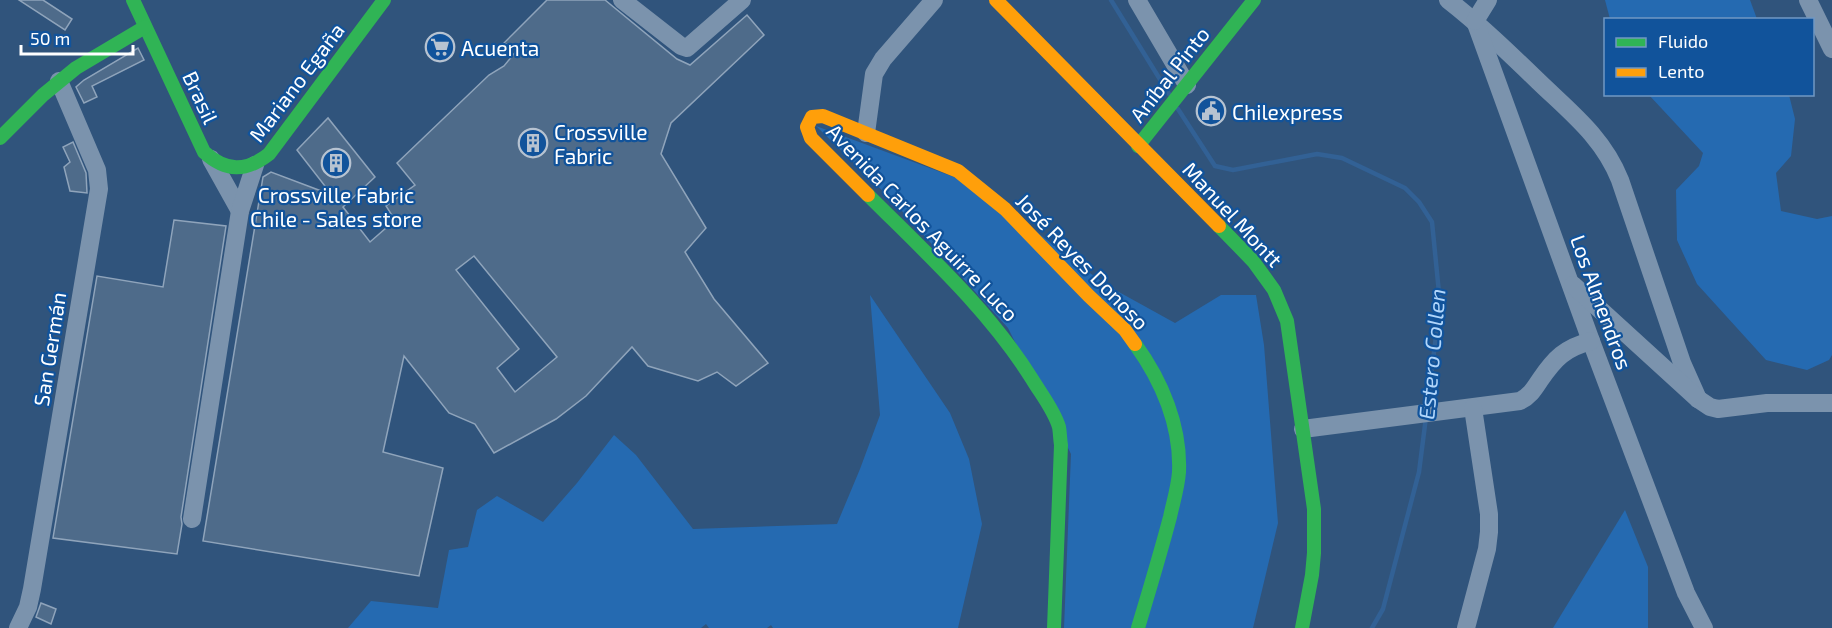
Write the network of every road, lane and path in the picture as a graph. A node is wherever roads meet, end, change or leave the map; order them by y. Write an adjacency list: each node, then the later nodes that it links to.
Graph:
1 (133, 0): 13 (street, Brasil)
2 (384, 0): 21 (street, Mariano Egaña)
3 (622, 0): 4 (street)
4 (742, 0)
5 (934, 0): 17 (street, Avenida Carlos Aguirre Luco)
6 (996, 0): 19 (street, Manuel Montt)
7 (1137, 0): 16 (street)
8 (1254, 0): 16 (street, Aníbal Pinto)
9 (1449, 0): 12 (street)
10 (1488, 0): 12 (street)
11 (1808, 0): 14 (street)
12 (1475, 21): 23 (street, Los Almendros); 25 (street)
13 (145, 27): 15 (street); 20 (street, Brasil)
14 (1832, 49)
15 (59, 81): 18 (street); 30 (street, San Germán)
16 (1185, 87): 19 (street, Aníbal Pinto)
17 (866, 133): 31 (street, Avenida Carlos Aguirre Luco); 32 (street, José Reyes Donoso)
18 (0, 138)
19 (1138, 146): 28 (street, Manuel Montt)
20 (211, 159): 21 (street, Mariano Egaña); 22 (street)
21 (255, 165): 22 (street)
22 (240, 211): 29 (street)
23 (1571, 283): 24 (street, Los Almendros); 25 (street)
24 (1591, 341): 27 (street); 35 (street, Los Almendros)
25 (1698, 399): 26 (street)
26 (1832, 403)
27 (1473, 408): 28 (street); 34 (street)
28 (1303, 429): 33 (street, Manuel Montt)
29 (192, 519)
30 (18, 628)
31 (1054, 628)
32 (1138, 628)
33 (1302, 628)
34 (1466, 628)
35 (1704, 628)

